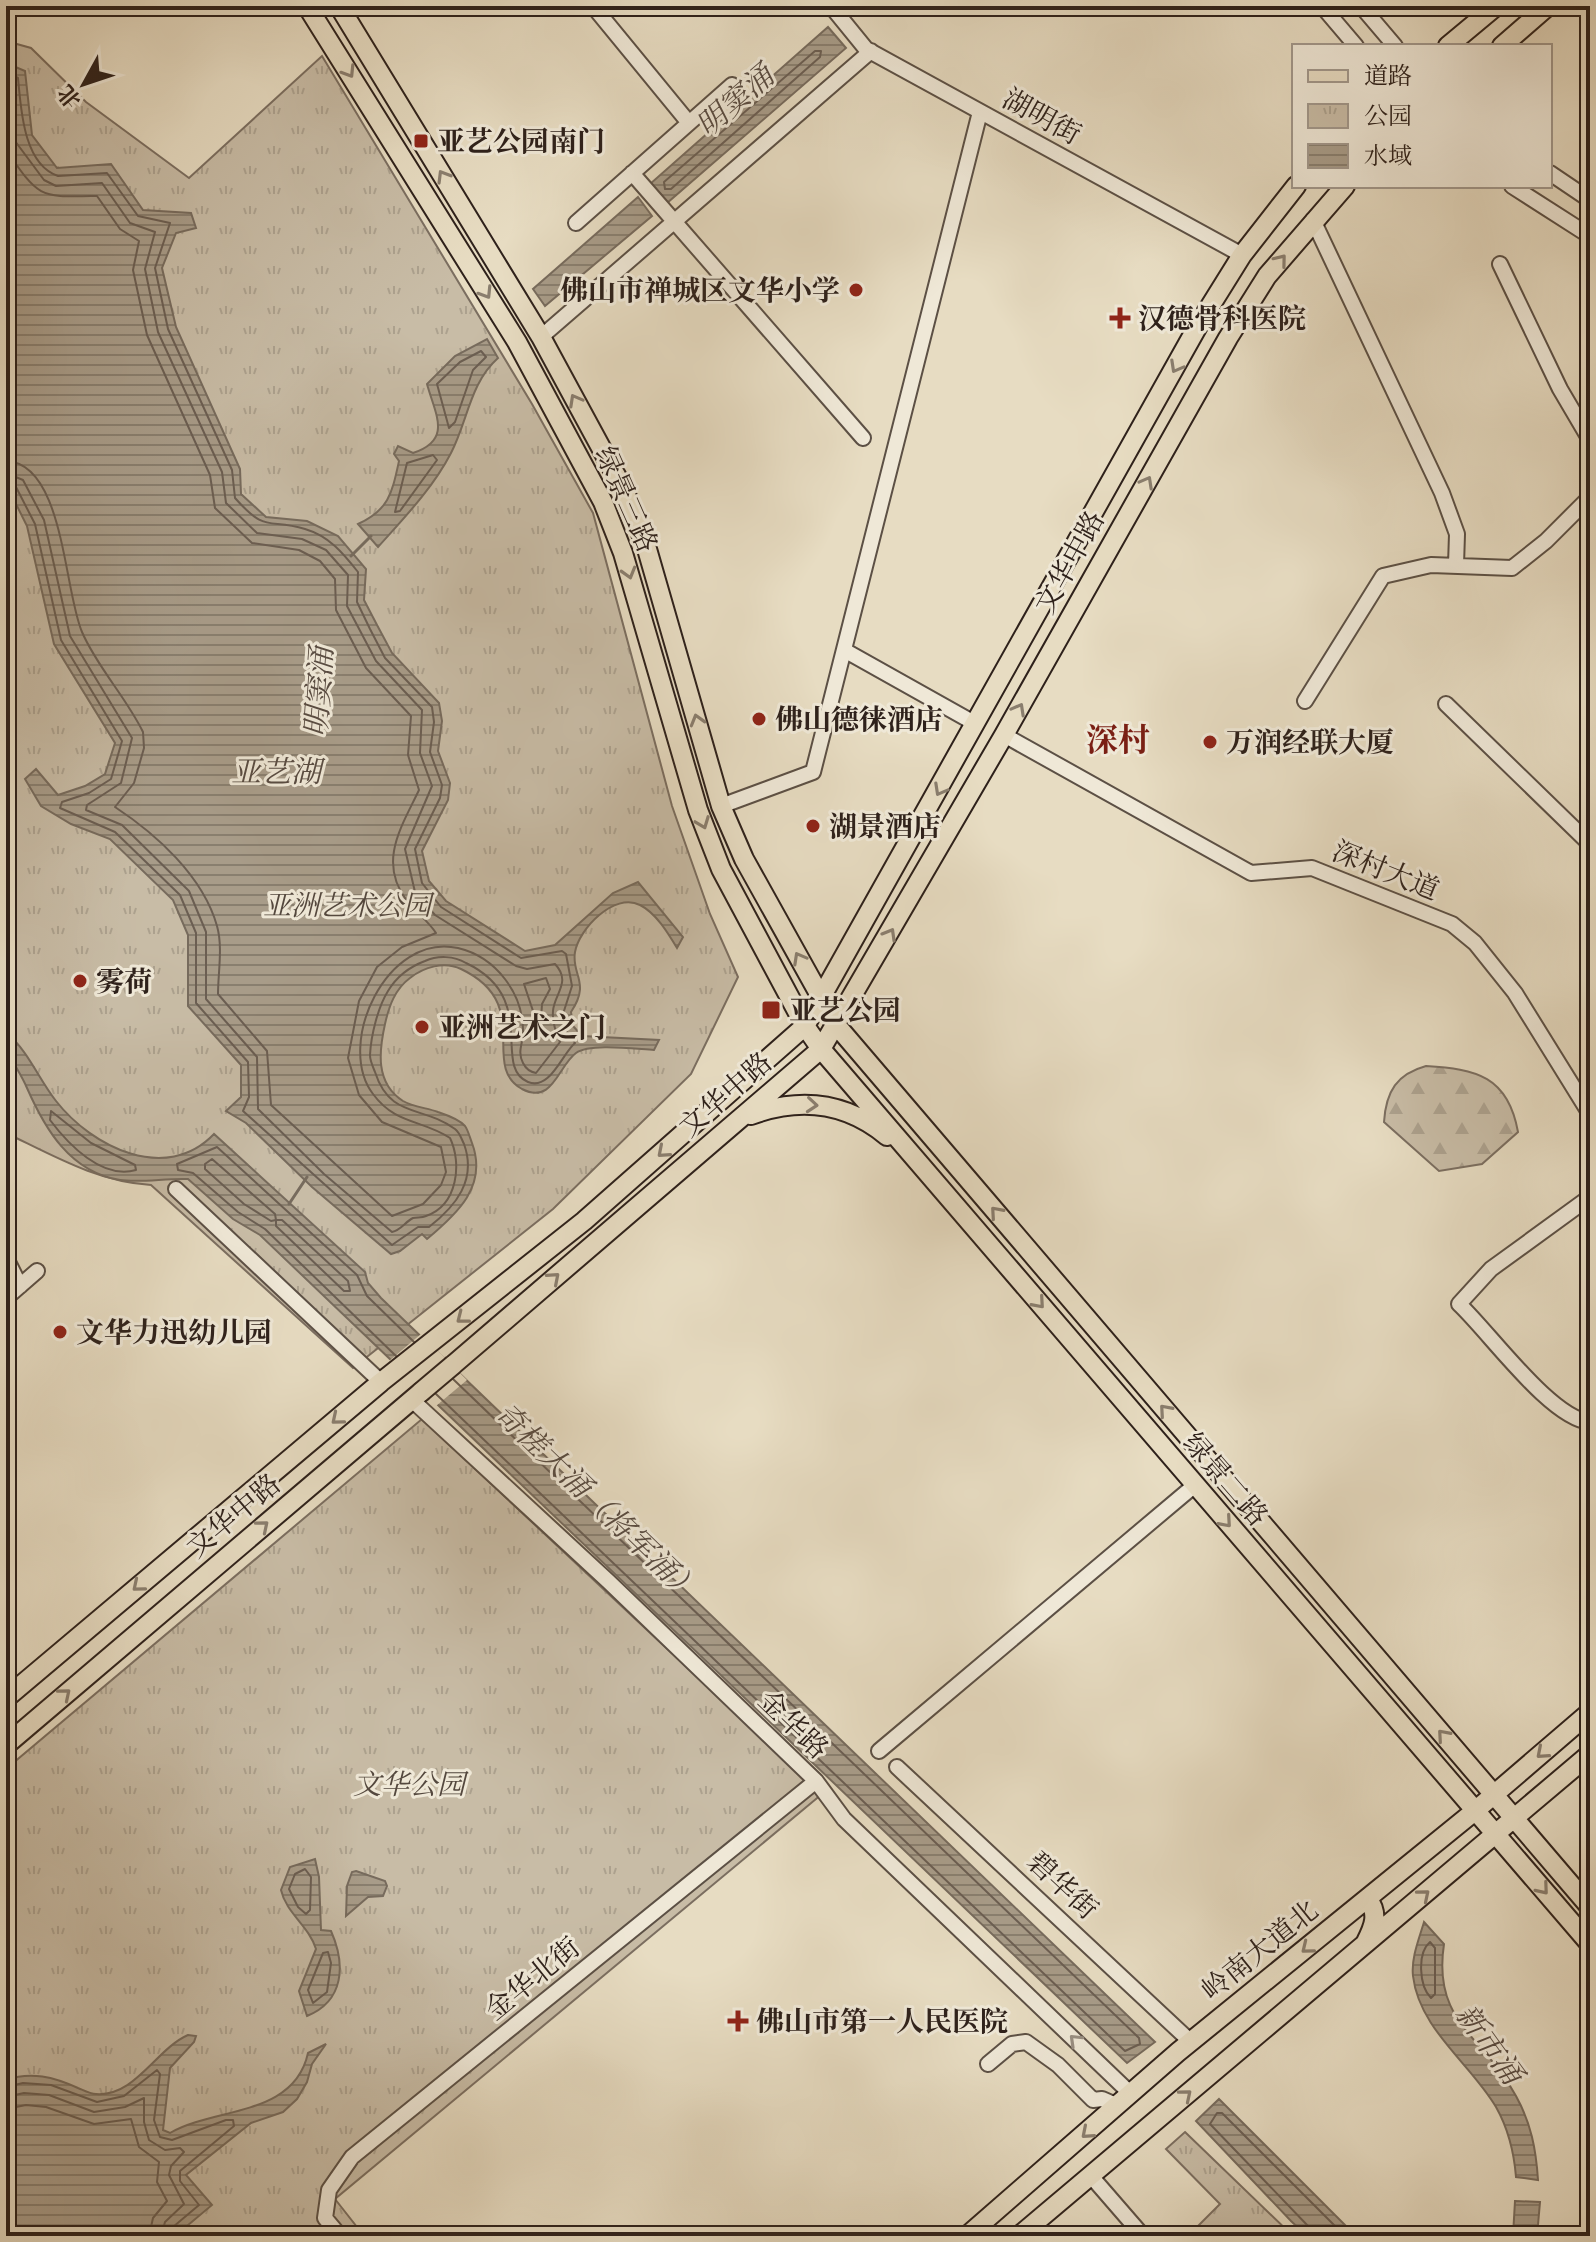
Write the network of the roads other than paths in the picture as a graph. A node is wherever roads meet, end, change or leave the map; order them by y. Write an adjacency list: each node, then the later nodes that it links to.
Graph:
1 (307, 6): 42 (main road, 绿景三路, one-way to 42)
2 (339, 6): 29 (main road, 绿景三路, one-way to 2)
3 (593, 6): 16 (street)
4 (831, 6): 13 (street, 湖明街)
5 (1322, 6): 9 (street)
6 (1361, 6): 10 (street)
7 (1496, 6): 11 (main road)
8 (1548, 6): 12 (main road)
9 (1354, 44)
10 (1393, 44)
11 (1450, 44)
12 (1504, 44)
13 (871, 51): 15 (street, 湖明街); 24 (street)
14 (732, 85): 16 (street)
15 (980, 112): 27 (street, 湖明街); 34 (street)
16 (689, 123): 17 (street)
17 (632, 173): 24 (street); 25 (street)
18 (1552, 174): 22 (street)
19 (1294, 188): 27 (main road, 文华中路)
20 (1343, 188): 23 (main road, 文华中路)
21 (1515, 188): 26 (street)
22 (1590, 200)
23 (1313, 220): 33 (street); 38 (main road, 文华中路, one-way to 23)
24 (674, 221): 29 (street); 30 (street)
25 (576, 223)
26 (1590, 236)
27 (1242, 255): 37 (main road, 文华中路, one-way to 37)
28 (1500, 264): 31 (street)
29 (541, 337): 39 (main road, 绿景三路, one-way to 29)
30 (863, 438)
31 (1590, 440)
32 (1590, 497): 33 (street)
33 (1456, 565): 35 (street)
34 (844, 650): 37 (street); 39 (street)
35 (1305, 701)
36 (1446, 704): 40 (street)
37 (976, 724): 41 (main road, 文华中路, one-way to 41)
38 (1004, 735): 43 (main road, 文华中路, one-way to 38); 45 (street, 深村大道)
39 (721, 806): 41 (main road, 绿景三路, one-way to 39)
40 (1590, 844)
41 (822, 1001): 42 (main road, 文华中路); 43 (main road, 绿景三路)
42 (805, 1026): 44 (main road, 绿景三路); 54 (main road, 文华中路, one-way to 54)
43 (837, 1026): 44 (main road, 文华中路); 65 (main road, 绿景二路, one-way to 43)
44 (821, 1049): 46 (main road, 文华中路); 47 (main road, 绿景二路)
45 (1590, 1114)
46 (737, 1121): 47 (main road, one-way to 47); 55 (main road, 文华中路, one-way to 46, bridge)
47 (915, 1159): 57 (main road, 绿景二路, one-way to 57)
48 (176, 1189): 54 (street)
49 (1590, 1197): 56 (street)
50 (6, 1258): 52 (street)
51 (37, 1271): 52 (street)
52 (20, 1286): 53 (street)
53 (6, 1298)
54 (381, 1382): 58 (main road, 文华中路, one-way to 58)
55 (416, 1396): 60 (main road, 文华中路, one-way to 55); 64 (street, 金华路)
56 (1590, 1422)
57 (1195, 1485): 61 (street); 66 (main road, 绿景二路, one-way to 66)
58 (6, 1698)
59 (1590, 1712): 65 (main road, 岭南大道北, one-way to 65)
60 (6, 1745)
61 (879, 1751)
62 (1590, 1754): 67 (main road)
63 (897, 1767): 73 (street, 碧华街)
64 (816, 1781): 75 (street, 金华路, one-way to 64); 77 (street, 金华北街)
65 (1494, 1794): 66 (main road, 岭南大道北); 67 (main road, 绿景二路)
66 (1476, 1810): 68 (main road, 绿景二路); 69 (main road, 岭南大道北)
67 (1514, 1819): 68 (main road); 70 (main road)
68 (1497, 1833): 71 (main road, 绿景二路, one-way to 71); 72 (main road, one-way to 68)
69 (1368, 1899): 72 (main road); 73 (main road, 岭南大道北, one-way to 73)
70 (1590, 1907)
71 (1590, 1944)
72 (1364, 1945): 76 (main road, one-way to 72)
73 (1191, 2042): 75 (main road, 岭南大道北)
74 (988, 2064): 75 (street)
75 (1125, 2100): 78 (main road, 岭南大道北, one-way to 78)
76 (1091, 2176): 79 (main road); 80 (street)
77 (340, 2236)
78 (967, 2236)
79 (1019, 2236)
80 (1143, 2236)

